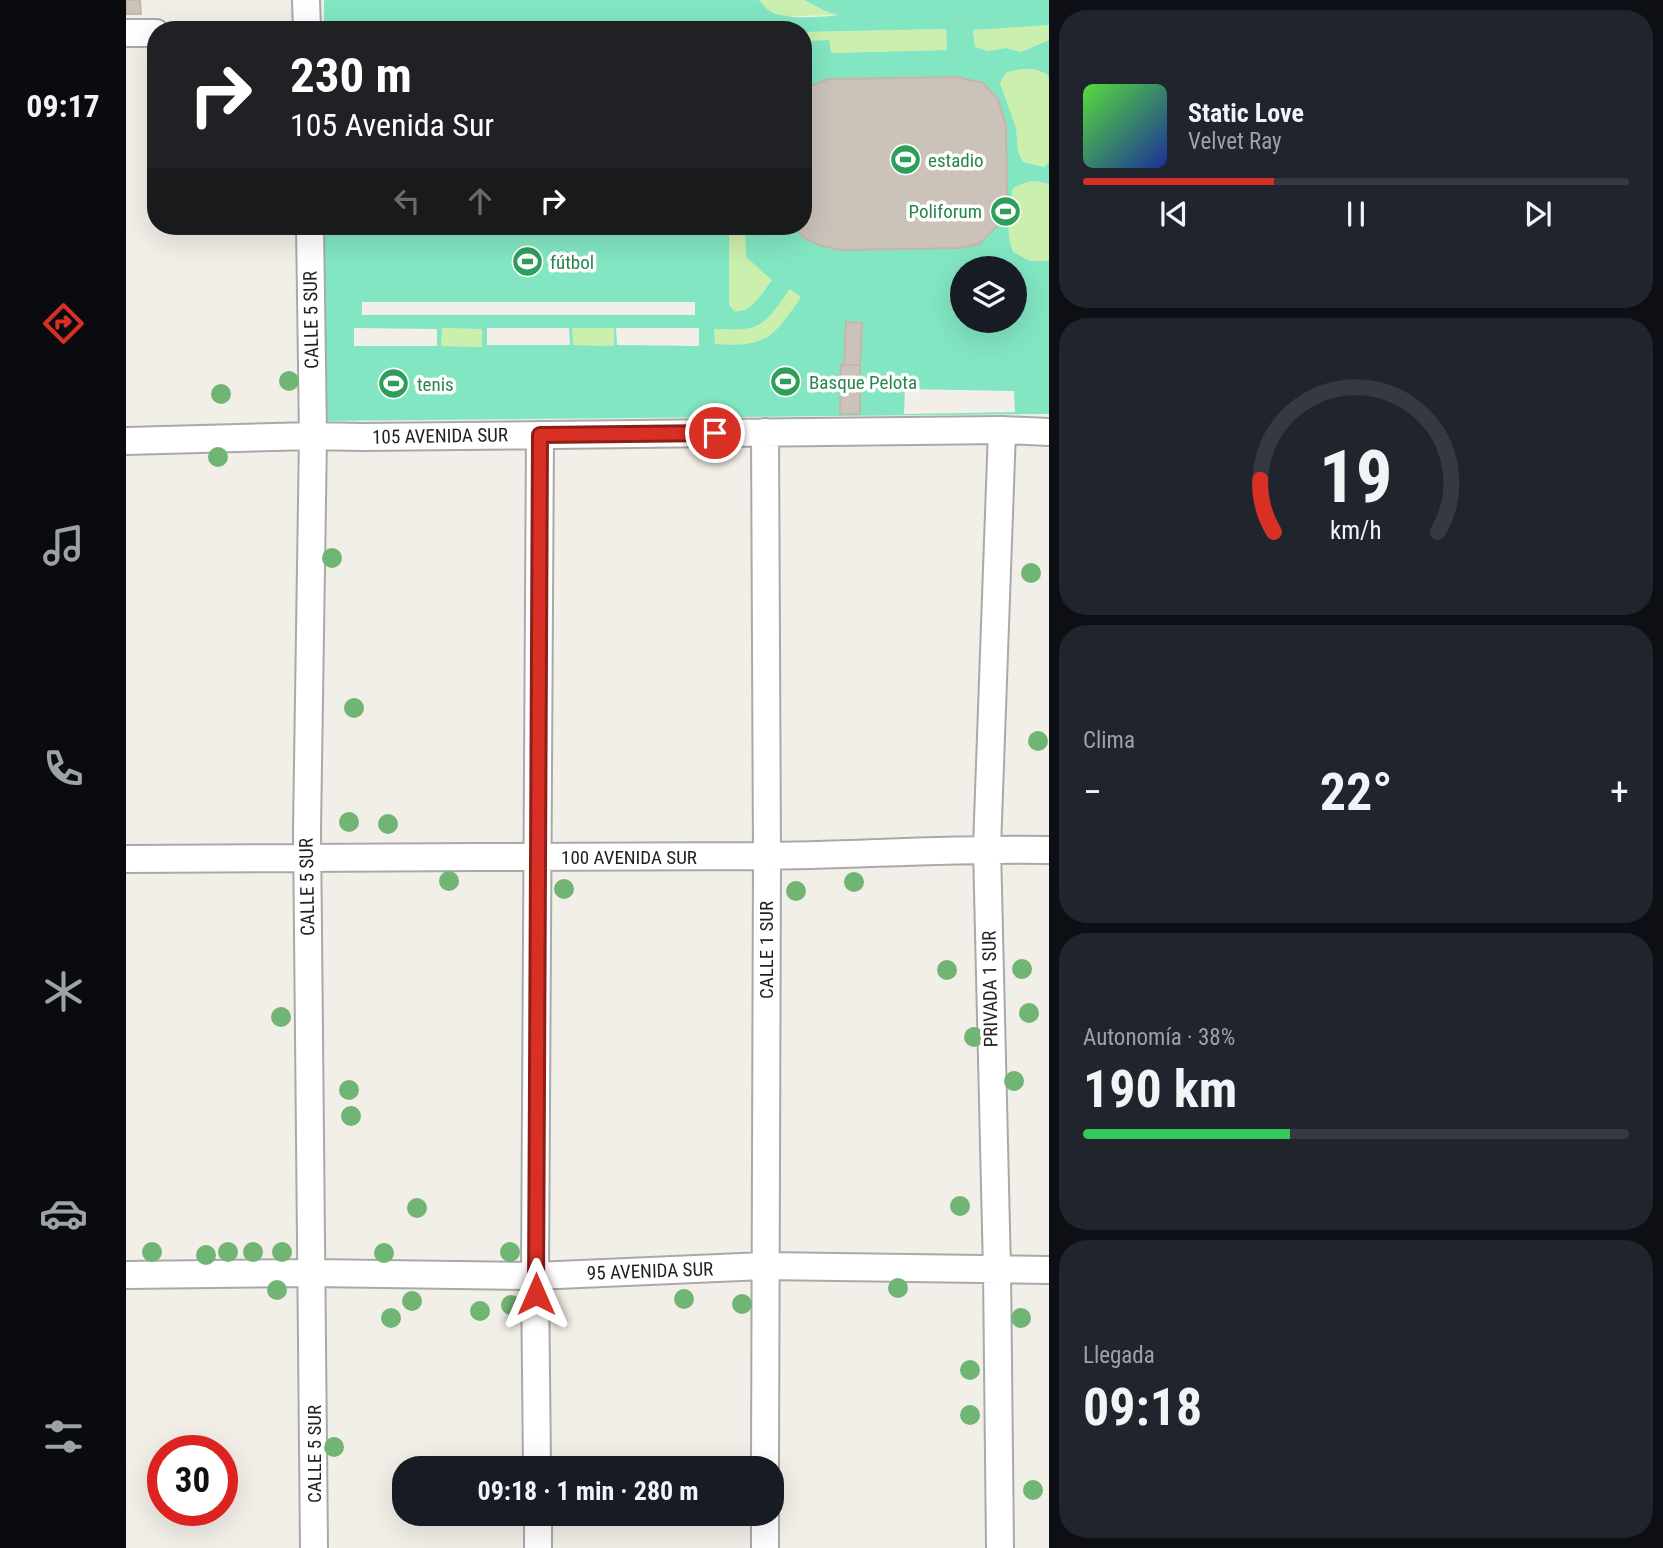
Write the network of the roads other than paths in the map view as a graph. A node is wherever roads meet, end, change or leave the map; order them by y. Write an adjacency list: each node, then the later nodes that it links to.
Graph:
1 (306, 0): 2 (street)
2 (307, 21)
3 (126, 33): 4 (street)
4 (147, 33)
5 (310, 235): 10 (street, CALLE 5 SUR)
6 (1002, 430): 7 (street, 105 AVENIDA SUR); 8 (street, 105 AVENIDA SUR); 12 (street, PRIVADA 1 SUR)
7 (765, 432): 9 (street, 105 AVENIDA SUR); 14 (street, CALLE 1 SUR)
8 (1049, 432)
9 (540, 435): 10 (street, 105 AVENIDA SUR); 16 (street)
10 (313, 436): 11 (street, 105 AVENIDA SUR); 15 (street, CALLE 5 SUR)
11 (126, 441)
12 (987, 848): 13 (street, 100 AVENIDA SUR); 14 (street, 100 AVENIDA SUR); 19 (street, PRIVADA 1 SUR)
13 (1049, 849)
14 (766, 856): 16 (street, 100 AVENIDA SUR); 18 (street, CALLE 1 SUR)
15 (307, 857): 16 (street, 100 AVENIDA SUR); 17 (street, 100 AVENIDA SUR); 21 (street, CALLE 5 SUR)
16 (539, 858): 23 (street)
17 (126, 859)
18 (765, 1266): 19 (street, 95 AVENIDA SUR); 23 (street, 95 AVENIDA SUR); 25 (street, CALLE 1 SUR)
19 (997, 1269): 20 (street, 95 AVENIDA SUR); 31 (street, PRIVADA 1 SUR)
20 (1049, 1270)
21 (312, 1273): 22 (street, 95 AVENIDA SUR); 23 (street, 95 AVENIDA SUR); 28 (street, CALLE 5 SUR)
22 (126, 1275)
23 (535, 1276): 24 (street)
24 (537, 1456)
25 (765, 1456)
26 (538, 1526): 29 (street)
27 (765, 1526): 30 (street)
28 (314, 1548)
29 (538, 1548)
30 (765, 1548)
31 (1000, 1548)

